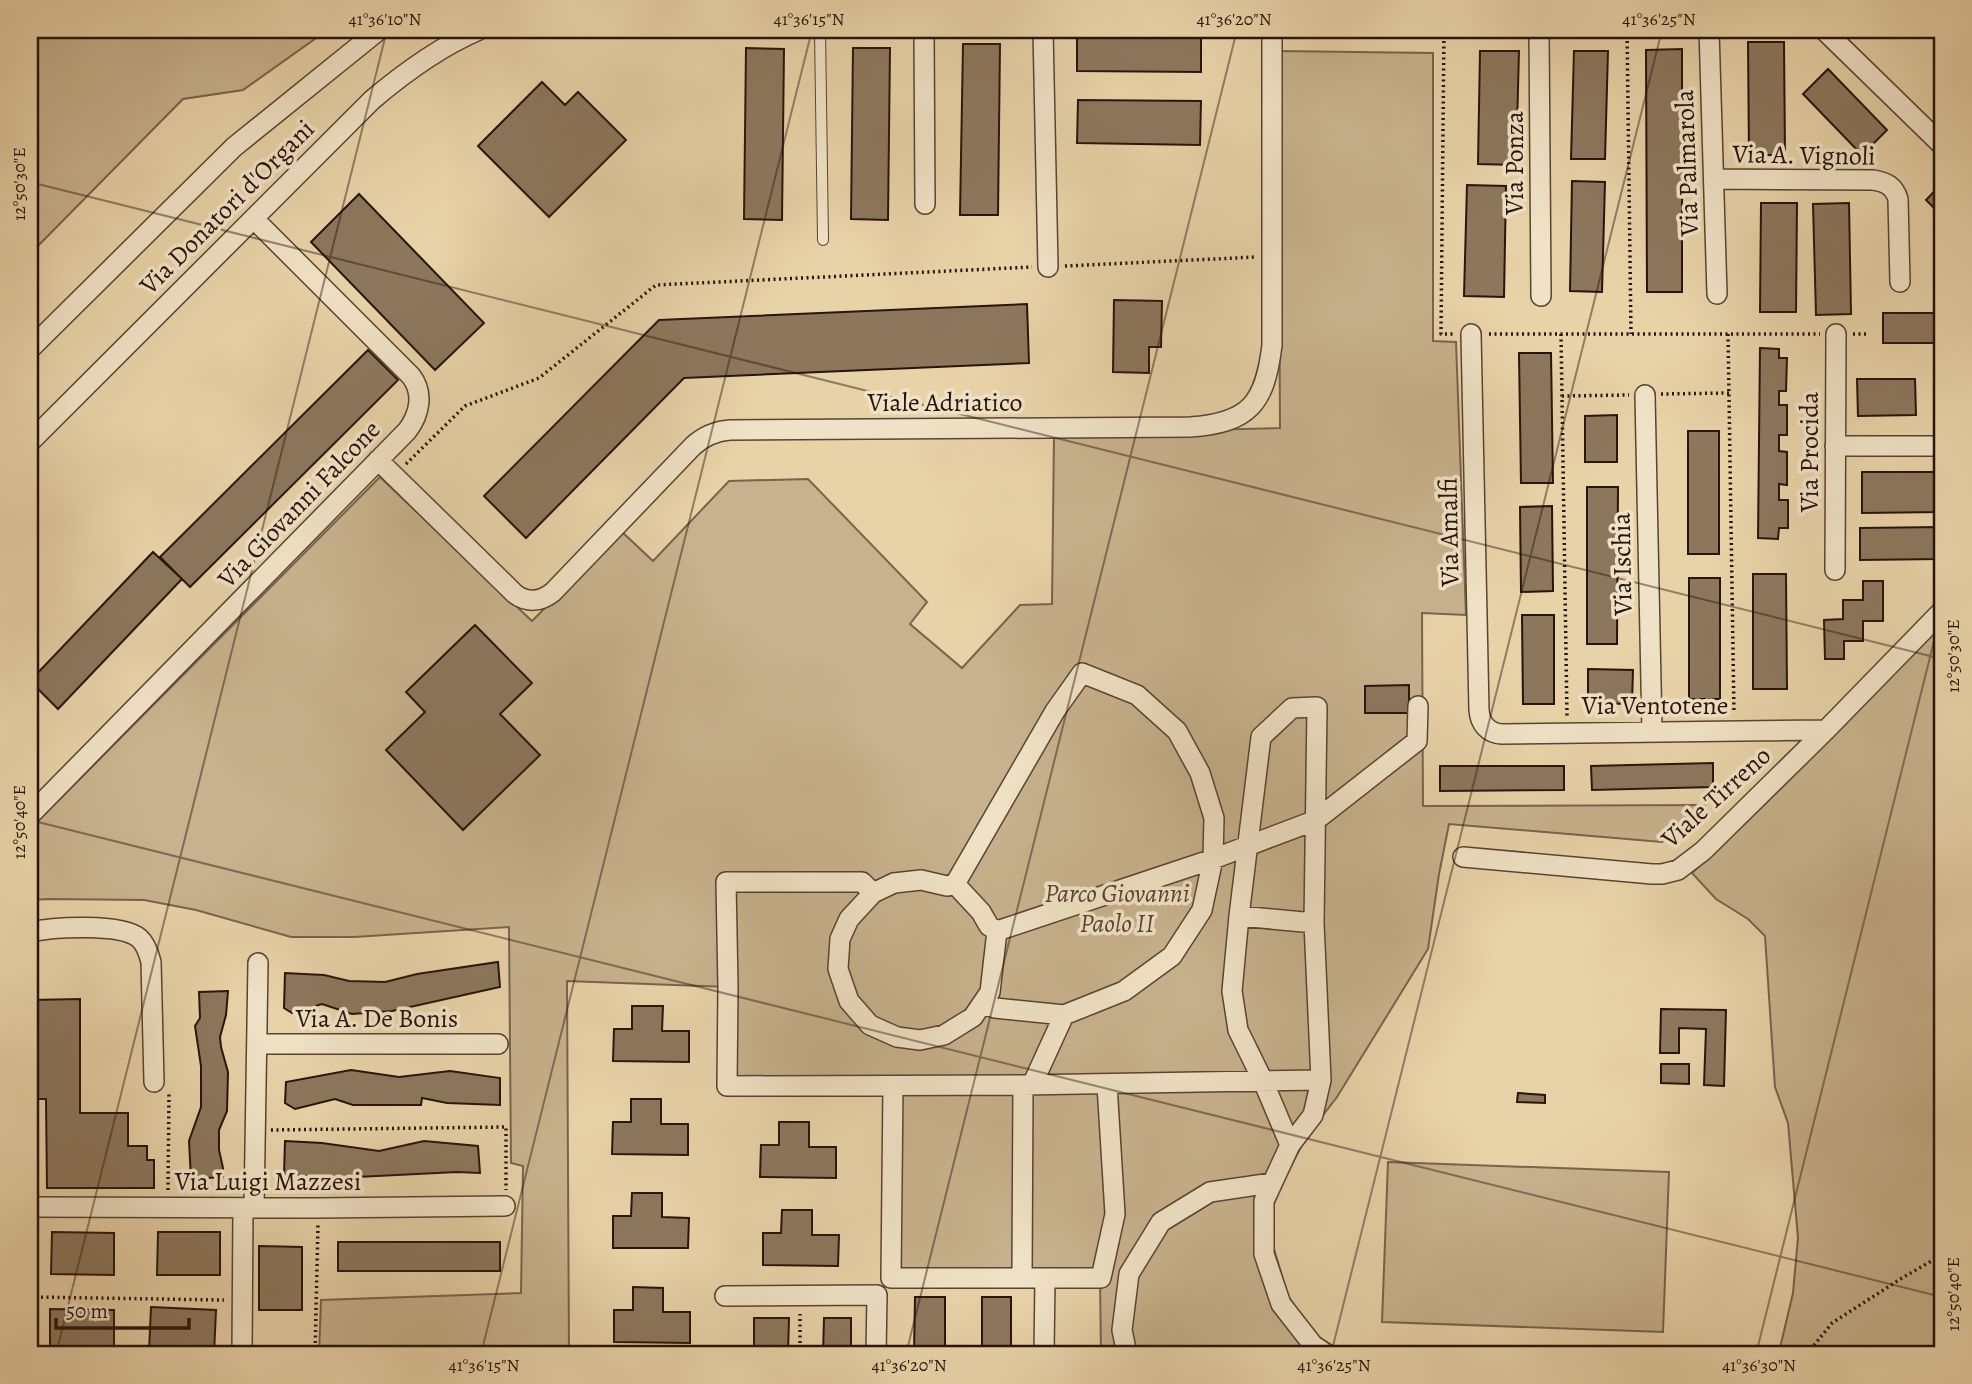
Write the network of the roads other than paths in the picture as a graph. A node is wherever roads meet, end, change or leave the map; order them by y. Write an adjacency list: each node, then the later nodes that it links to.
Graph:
1 (379, 30): 21 (street)
2 (479, 30): 13 (street, Via Donatori d'Organi)
3 (820, 30): 14 (lane)
4 (924, 30): 12 (street)
5 (1043, 30): 15 (street)
6 (1272, 30): 26 (street, Viale Adriatico)
7 (1539, 30): 18 (street, Via Ponza)
8 (1709, 30): 11 (street, Via Palmarola)
9 (1824, 30): 10 (street)
10 (1942, 145)
11 (1714, 179): 16 (street, Via A. Vignoli); 17 (street, Via Palmarola)
12 (925, 204)
13 (254, 219): 23 (street, Via Donatori d'Organi); 26 (street, Via Giovanni Falcone)
14 (823, 240)
15 (1048, 267)
16 (1900, 282)
17 (1717, 294)
18 (1541, 296)
19 (1471, 334): 30 (street, Via Amalfi)
20 (1836, 334): 24 (street, Via Procida)
21 (30, 349)
22 (1645, 395): 32 (street, Via Ischia)
23 (30, 442)
24 (1835, 446): 25 (street); 27 (street, Via Procida)
25 (1942, 446)
26 (378, 460): 33 (street, Via Giovanni Falcone)
27 (1835, 570)
28 (1942, 611): 31 (street, Viale Tirreno)
29 (1418, 706): 34 (street)
30 (1485, 728): 32 (street, Via Ventotene)
31 (1826, 730): 32 (street, Via Ventotene); 36 (street, Viale Tirreno)
32 (1652, 732)
33 (30, 815)
34 (1316, 820): 35 (street); 35 (street); 41 (street)
35 (1248, 847): 37 (street); 40 (street)
36 (1463, 858)
37 (1213, 859): 38 (street); 42 (street); 46 (street)
38 (955, 884): 39 (street); 42 (street)
39 (873, 893): 45 (street); 54 (street)
40 (1239, 916): 41 (street); 51 (street)
41 (1314, 923): 49 (street)
42 (997, 931): 45 (street)
43 (30, 932): 50 (street)
44 (258, 963): 47 (street, Via A. De Bonis)
45 (982, 1004): 46 (street)
46 (1064, 1014): 53 (street)
47 (257, 1044): 48 (street, Via A. De Bonis); 59 (street, Via A. De Bonis)
48 (498, 1044)
49 (1321, 1080): 51 (street); 55 (street)
50 (154, 1082)
51 (1263, 1082): 52 (street); 55 (street)
52 (1107, 1084): 53 (street); 61 (street)
53 (1027, 1085): 54 (street); 60 (street)
54 (893, 1086): 60 (street)
55 (1290, 1145): 56 (street)
56 (1272, 1183): 66 (street); 67 (street)
57 (505, 1206): 59 (street, Via Luigi Mazzesi)
58 (30, 1207): 59 (street, Via Luigi Mazzesi)
59 (249, 1208): 63 (street, Via A. De Bonis)
60 (1021, 1278): 61 (street)
61 (1045, 1278): 65 (street)
62 (725, 1296): 64 (street)
63 (242, 1354)
64 (876, 1354)
65 (1044, 1354)
66 (1127, 1354)
67 (1326, 1354)

